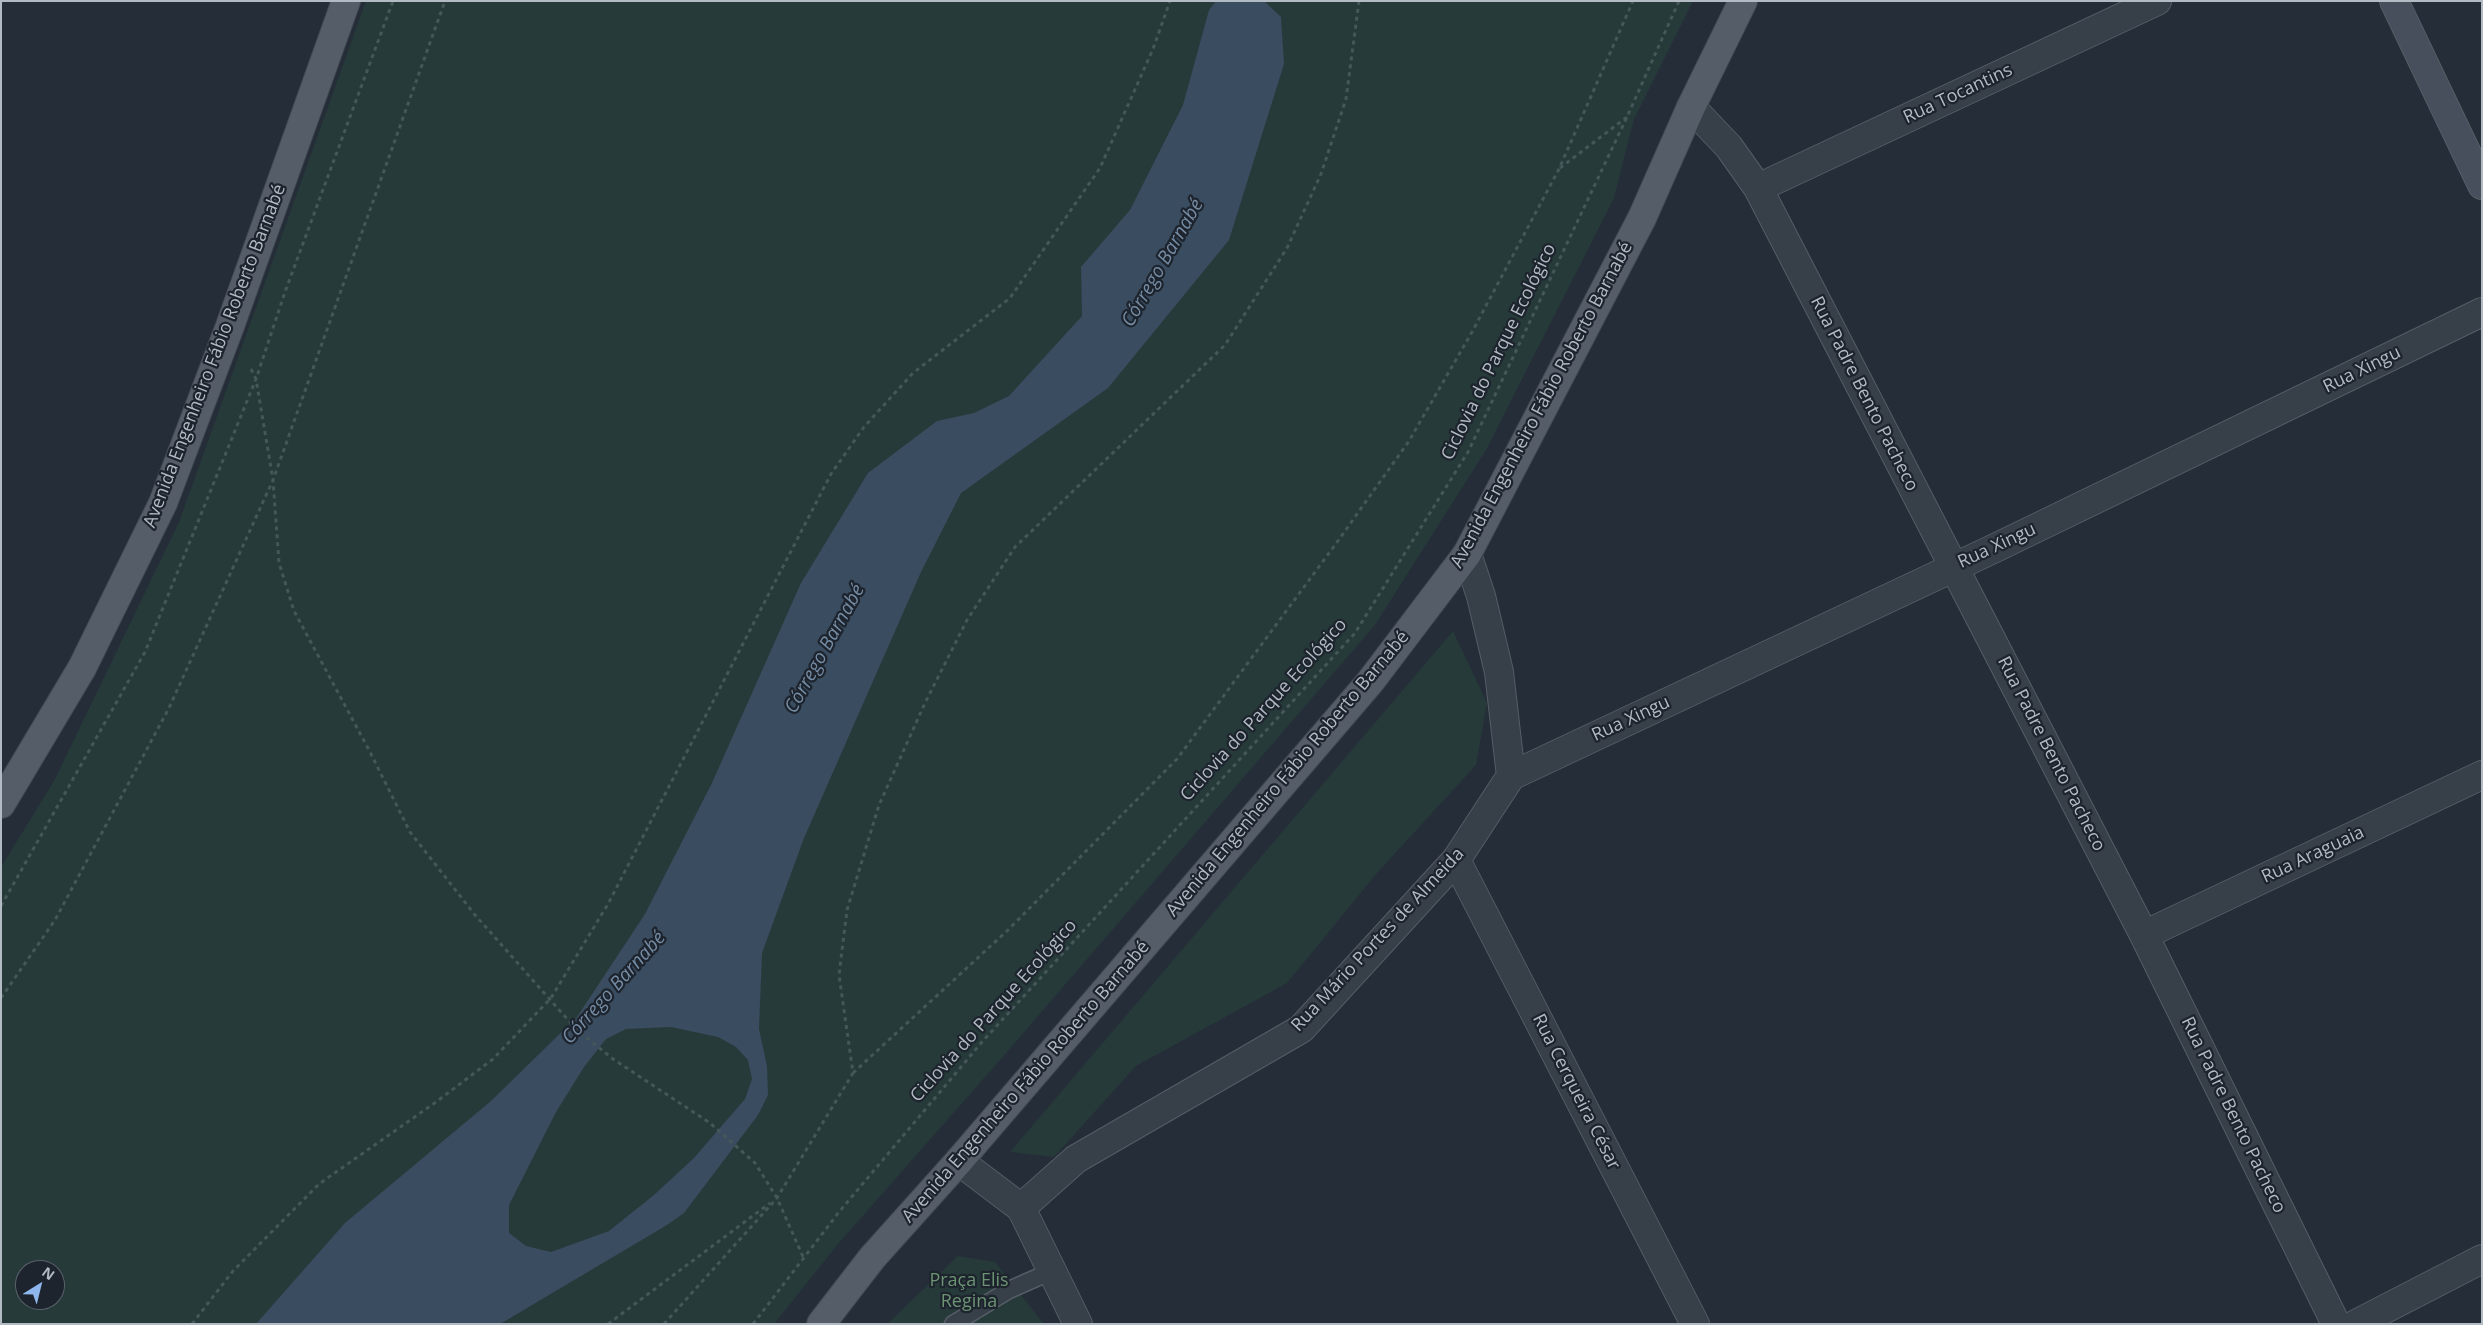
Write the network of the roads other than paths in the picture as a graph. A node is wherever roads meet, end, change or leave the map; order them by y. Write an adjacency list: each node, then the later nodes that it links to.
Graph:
1 (346, 1): 13 (main road, Avenida Engenheiro Fábio Roberto Barnabé)
2 (1743, 1): 5 (main road, Avenida Engenheiro Fábio Roberto Barnabé)
3 (2157, 1): 7 (street, Rua Tocantins)
4 (2394, 1): 6 (street)
5 (1691, 107): 7 (street, Rua Padre Bento Pacheco); 9 (main road, Avenida Engenheiro Fábio Roberto Barnabé)
6 (2482, 185)
7 (1758, 188): 10 (street, Rua Padre Bento Pacheco)
8 (2482, 312): 10 (street, Rua Xingu)
9 (1467, 554): 12 (street); 16 (main road, Avenida Engenheiro Fábio Roberto Barnabé)
10 (1952, 567): 12 (street, Rua Xingu); 15 (street, Rua Padre Bento Pacheco)
11 (2482, 775): 15 (street, Rua Araguaia)
12 (1511, 776): 14 (street, Rua Mário Portes de Almeida)
13 (1, 804)
14 (1456, 860): 17 (street, Rua Mário Portes de Almeida); 23 (street, Rua Cerqueira César)
15 (2144, 935): 24 (street, Rua Padre Bento Pacheco)
16 (959, 1161): 17 (street); 20 (main road, Avenida Engenheiro Fábio Roberto Barnabé)
17 (1021, 1208): 19 (street)
18 (2482, 1258): 25 (street)
19 (1052, 1271): 21 (lane); 22 (street)
20 (821, 1324)
21 (953, 1324)
22 (1078, 1324)
23 (1695, 1324)
24 (2336, 1324)
25 (2356, 1324)

